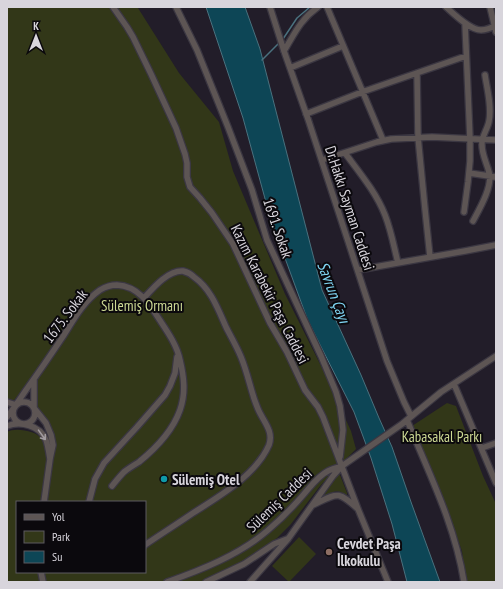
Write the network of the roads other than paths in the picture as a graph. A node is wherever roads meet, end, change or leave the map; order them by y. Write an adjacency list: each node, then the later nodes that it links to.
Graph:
1 (112, 7): 49 (street, Kazım Karabekir Paşa Caddesi)
2 (176, 7): 49 (street, 1691. Sokak)
3 (270, 7): 11 (street, Dr.Hakkı Sayman Caddesi)
4 (318, 7): 11 (street)
5 (327, 7): 10 (street)
6 (446, 7): 8 (street)
7 (490, 7): 9 (street)
8 (465, 23): 9 (street); 12 (street)
9 (495, 26)
10 (343, 46): 13 (street); 16 (street)
11 (284, 52): 13 (street, Dr.Hakkı Sayman Caddesi)
12 (466, 56): 14 (street); 19 (street)
13 (290, 68): 17 (street, Dr.Hakkı Sayman Caddesi)
14 (416, 73): 16 (street); 18 (street)
15 (485, 75): 20 (street)
16 (362, 92): 17 (street); 21 (street)
17 (306, 114): 24 (street, Dr.Hakkı Sayman Caddesi)
18 (418, 137): 19 (street); 21 (street); 31 (street)
19 (470, 138): 20 (street); 25 (street)
20 (482, 139): 22 (street); 26 (street)
21 (383, 140): 23 (street)
22 (496, 140)
23 (345, 153): 24 (street); 32 (street)
24 (322, 160): 33 (street, Dr.Hakkı Sayman Caddesi)
25 (469, 173): 26 (street); 28 (street)
26 (489, 176): 27 (street); 29 (street)
27 (496, 177)
28 (464, 212)
29 (473, 221)
30 (496, 245): 31 (street)
31 (430, 257): 32 (street)
32 (398, 263): 33 (street)
33 (358, 270): 43 (street, Dr.Hakkı Sayman Caddesi)
34 (144, 298): 35 (street, 1675. Sokak); 37 (street, 1675. Sokak); 58 (street)
35 (178, 352): 52 (street, 1675. Sokak); 54 (street)
36 (496, 356): 38 (street)
37 (34, 379): 40 (street, 1675. Sokak); 41 (street)
38 (454, 384): 43 (street); 47 (street)
39 (7, 402): 40 (street)
40 (16, 405): 41 (street); 42 (street, 1675. Sokak); 44 (street)
41 (34, 408): 44 (street); 48 (street)
42 (8, 414)
43 (407, 420): 50 (street); 63 (street, Dr.Hakkı Sayman Caddesi)
44 (21, 424): 45 (street); 48 (street, one-way to 48)
45 (7, 426)
46 (496, 443): 47 (street)
47 (482, 448): 51 (street)
48 (50, 459): 53 (street)
49 (340, 460): 50 (street, Kazım Karabekir Paşa Caddesi)
50 (342, 466): 55 (street); 56 (street, Kazım Karabekir Paşa Caddesi); 59 (street, Sülemiş Caddesi)
51 (496, 483)
52 (112, 486)
53 (44, 501)
54 (89, 501)
55 (313, 505): 56 (street); 57 (street)
56 (358, 509): 62 (street, Kazım Karabekir Paşa Caddesi)
57 (288, 539): 60 (street); 61 (street)
58 (146, 544)
59 (167, 582)
60 (206, 582)
61 (250, 582)
62 (388, 582)
63 (464, 582)

